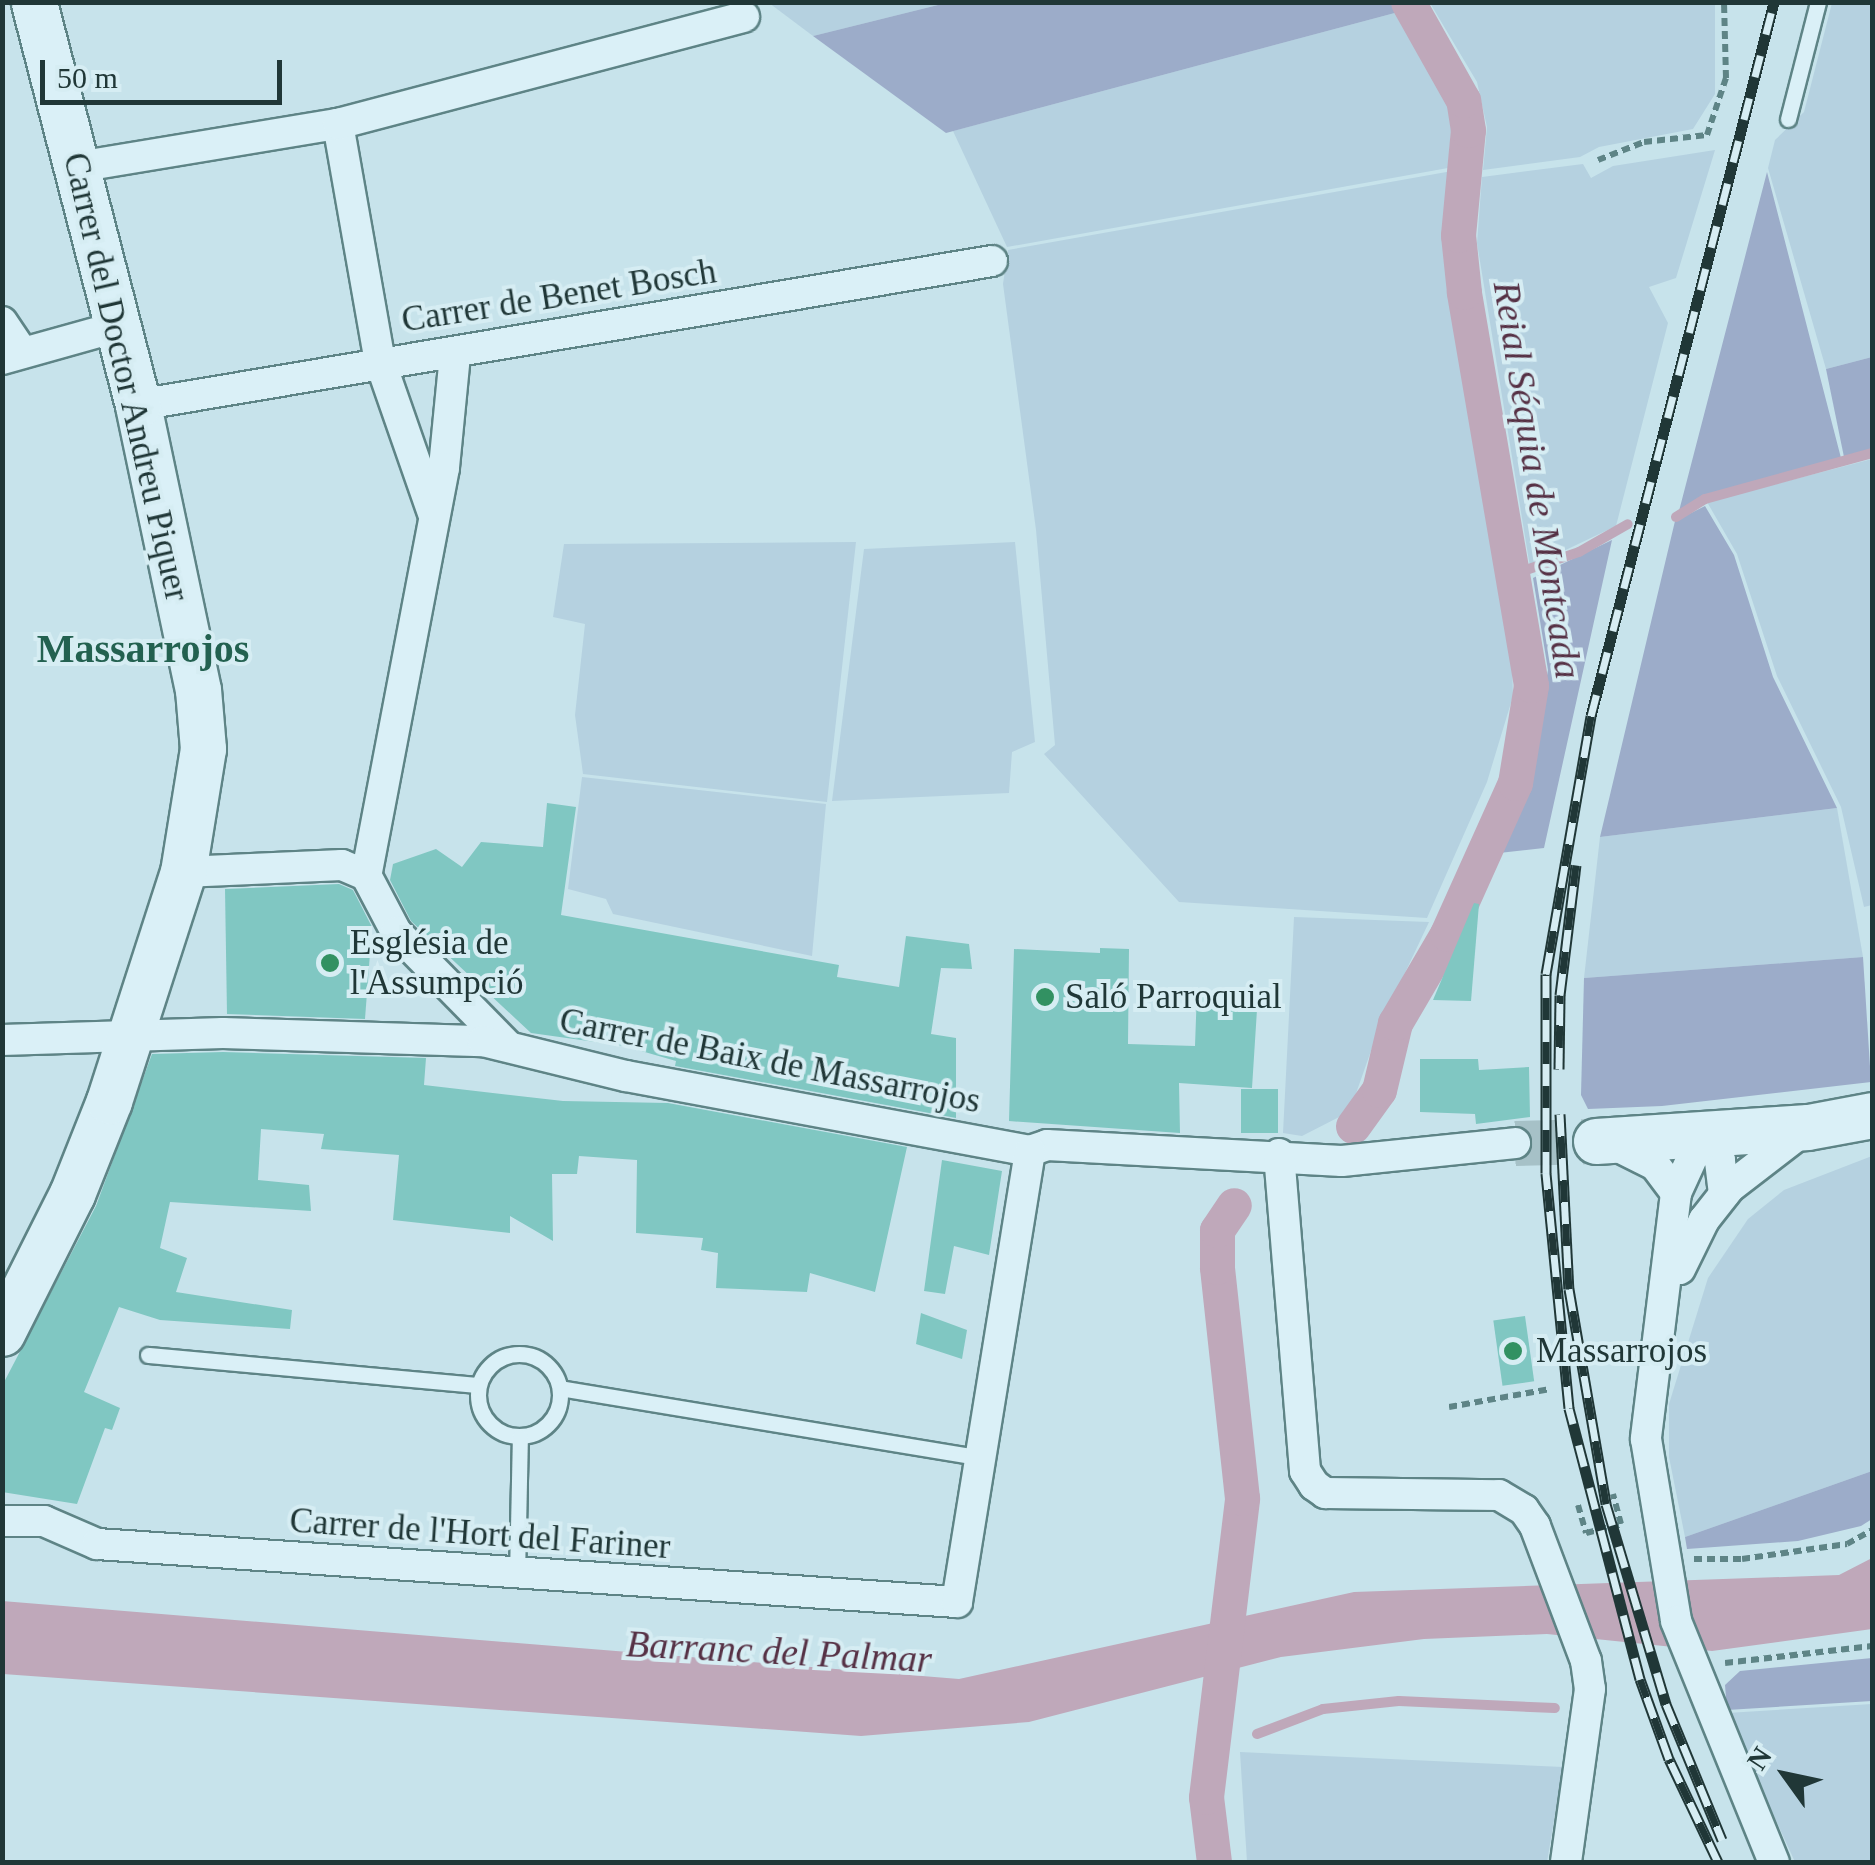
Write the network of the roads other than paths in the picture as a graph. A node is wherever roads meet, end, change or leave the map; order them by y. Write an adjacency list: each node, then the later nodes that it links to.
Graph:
1 (34, 2): 6 (street, Carrer del Doctor Andreu Piquer)
2 (1818, 2): 4 (lane)
3 (744, 17): 5 (street)
4 (1788, 119)
5 (338, 124): 6 (street); 12 (street)
6 (77, 167): 9 (street, Carrer del Doctor Andreu Piquer)
7 (992, 260): 10 (street, Carrer de Benet Bosch)
8 (2, 322): 11 (street)
9 (120, 326): 11 (street); 13 (street, Carrer del Doctor Andreu Piquer)
10 (456, 355): 12 (street, Carrer de Benet Bosch); 14 (street)
11 (13, 356)
12 (380, 361): 13 (street, Carrer de Benet Bosch); 14 (street)
13 (138, 405): 15 (street, Carrer del Doctor Andreu Piquer)
14 (434, 517): 16 (street)
15 (183, 872): 16 (street); 17 (street, Carrer del Doctor Andreu Piquer)
16 (366, 875): 19 (street)
17 (126, 1036): 18 (street, Carrer de Baix de Massarrojos); 19 (street, Carrer de Baix de Massarrojos); 30 (street, Carrer del Doctor Andreu Piquer)
18 (2, 1040)
19 (504, 1044): 25 (street, Carrer de Baix de Massarrojos)
20 (1872, 1115): 21 (street)
21 (1808, 1127): 22 (street); 28 (street)
22 (1703, 1134): 23 (street); 27 (street); 28 (street)
23 (1598, 1141): 27 (street)
24 (1516, 1143): 26 (street, Carrer de Baix de Massarrojos)
25 (1030, 1151): 26 (street, Carrer de Baix de Massarrojos); 35 (street)
26 (1279, 1154): 38 (street)
27 (1676, 1193): 29 (street)
28 (1724, 1194): 29 (street)
29 (1662, 1314): 39 (street)
30 (2, 1333)
31 (148, 1355): 32 (lane)
32 (478, 1384): 33 (lane); 34 (lane)
33 (560, 1388): 34 (lane); 35 (lane)
34 (520, 1437): 37 (lane)
35 (979, 1457): 37 (street, Carrer de l'Hort del Fariner)
36 (2, 1521): 37 (street, Carrer de l'Hort del Fariner)
37 (518, 1576)
38 (1566, 1862)
39 (1774, 1862)

